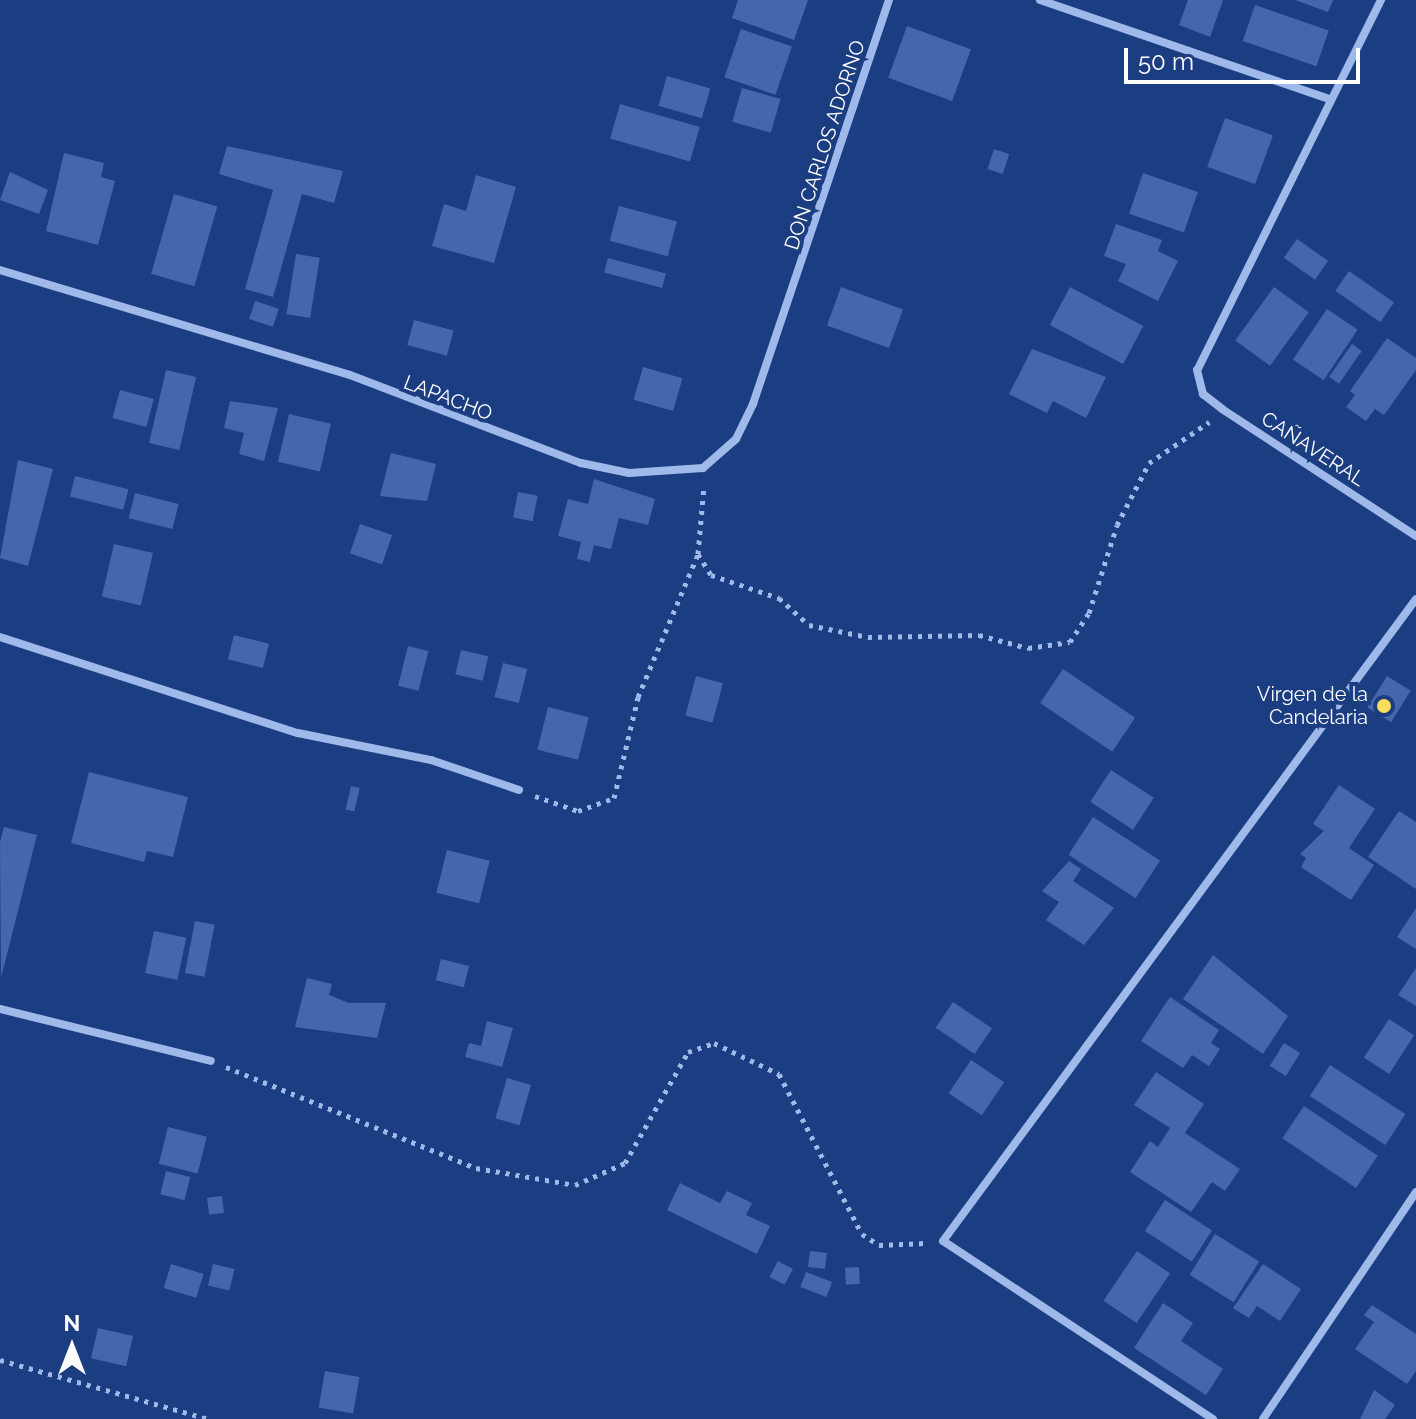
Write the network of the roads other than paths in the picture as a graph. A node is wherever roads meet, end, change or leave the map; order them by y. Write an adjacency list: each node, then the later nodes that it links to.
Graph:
1 (889, 0): 6 (street, DON CARLOS ADORNO)
2 (1040, 0): 4 (street)
3 (1381, 0): 4 (street)
4 (1327, 98): 7 (street, CAÑAVERAL)
5 (0, 270): 6 (street, LAPACHO)
6 (703, 468)
7 (1416, 536)
8 (1416, 599): 14 (street)
9 (0, 637): 10 (street)
10 (519, 790)
11 (0, 1009): 12 (street)
12 (211, 1061)
13 (1416, 1192): 15 (street)
14 (1213, 1419)
15 (1263, 1419)

